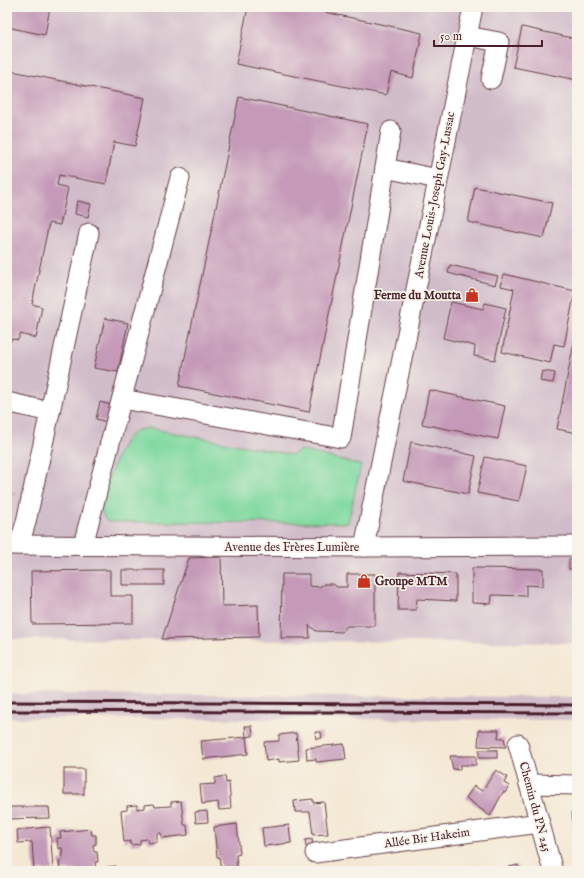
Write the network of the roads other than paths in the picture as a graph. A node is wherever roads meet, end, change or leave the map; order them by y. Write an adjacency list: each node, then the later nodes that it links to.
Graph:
1 (472, 7): 2 (street, Avenue Louis-Joseph Gay-Lussac)
2 (467, 36): 3 (street); 7 (street, Avenue Louis-Joseph Gay-Lussac)
3 (491, 80)
4 (391, 131): 5 (street)
5 (385, 168): 7 (street); 9 (street)
6 (180, 178): 9 (street)
7 (438, 179): 15 (street, Avenue Louis-Joseph Gay-Lussac)
8 (89, 233): 11 (street)
9 (122, 399): 13 (street)
10 (7, 402): 11 (street)
11 (50, 412): 12 (street)
12 (13, 545): 13 (street, Avenue des Frères Lumière)
13 (83, 546): 15 (street, Avenue des Frères Lumière)
14 (577, 546): 15 (street, Avenue des Frères Lumière)
15 (364, 547)
16 (518, 744): 17 (street, Chemin du PN 245)
17 (529, 784): 18 (street); 19 (street, Chemin du PN 245)
18 (577, 785)
19 (540, 823): 20 (street, Allée Bir Hakeim); 21 (street, Chemin du PN 245)
20 (315, 853)
21 (553, 871)

